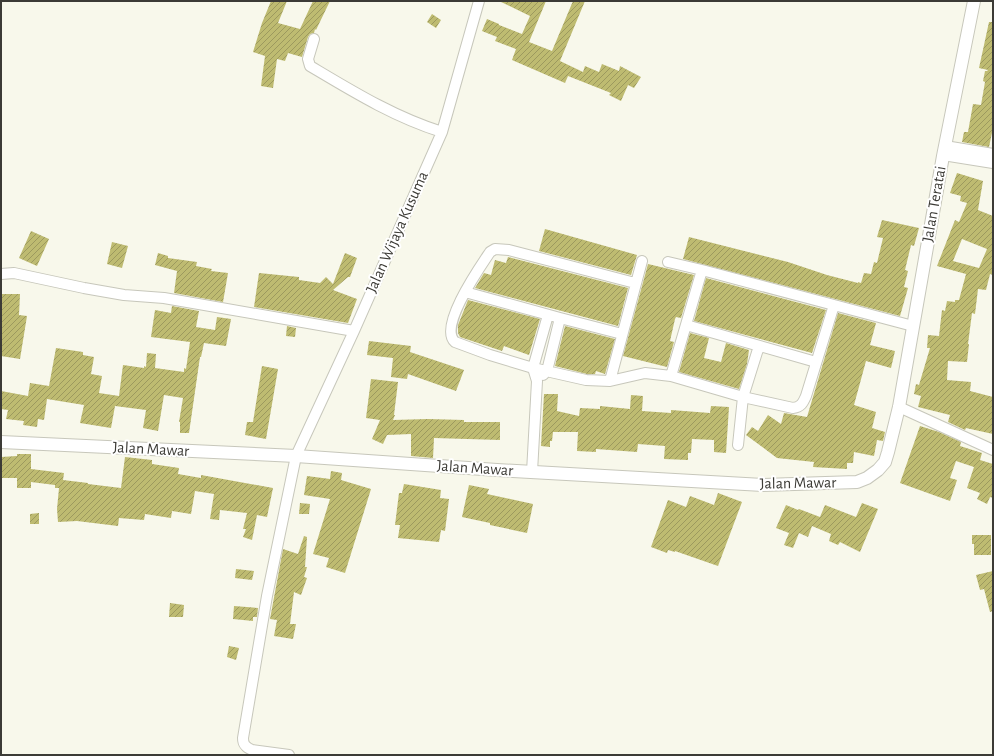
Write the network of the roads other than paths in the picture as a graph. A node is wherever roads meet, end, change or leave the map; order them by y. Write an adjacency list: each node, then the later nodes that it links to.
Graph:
1 (479, 1): 4 (street, Jalan Wijaya Kusuma)
2 (974, 1): 5 (street, Jalan Teratai)
3 (314, 39): 4 (street)
4 (442, 132): 19 (street, Jalan Wijaya Kusuma)
5 (944, 150): 6 (street); 7 (street); 18 (street, Jalan Teratai)
6 (993, 154)
7 (993, 163)
8 (642, 261): 12 (street)
9 (668, 262): 10 (street)
10 (702, 270): 14 (street); 17 (street)
11 (1, 274): 19 (street)
12 (635, 283): 13 (street); 20 (street)
13 (465, 292): 15 (street); 23 (street)
14 (834, 305): 18 (street); 22 (street)
15 (548, 315): 16 (street); 23 (street)
16 (560, 318): 20 (street); 24 (street)
17 (686, 325): 21 (street); 25 (street)
18 (913, 326): 29 (street, Jalan Teratai)
19 (354, 331): 33 (street, Jalan Wijaya Kusuma)
20 (622, 334): 27 (street)
21 (759, 346): 22 (street); 28 (street)
22 (816, 362): 28 (street)
23 (533, 368): 24 (street); 26 (street)
24 (547, 371): 26 (street); 27 (street)
25 (671, 376): 27 (street); 28 (street)
26 (537, 381): 34 (street)
27 (610, 381)
28 (744, 397): 31 (street)
29 (899, 407): 32 (street); 34 (street, Jalan Mawar)
30 (1, 442): 33 (street, Jalan Mawar)
31 (738, 445)
32 (993, 450)
33 (296, 456): 34 (street, Jalan Mawar); 35 (street, Jalan Wijaya Kusuma)
34 (532, 472)
35 (289, 755)

